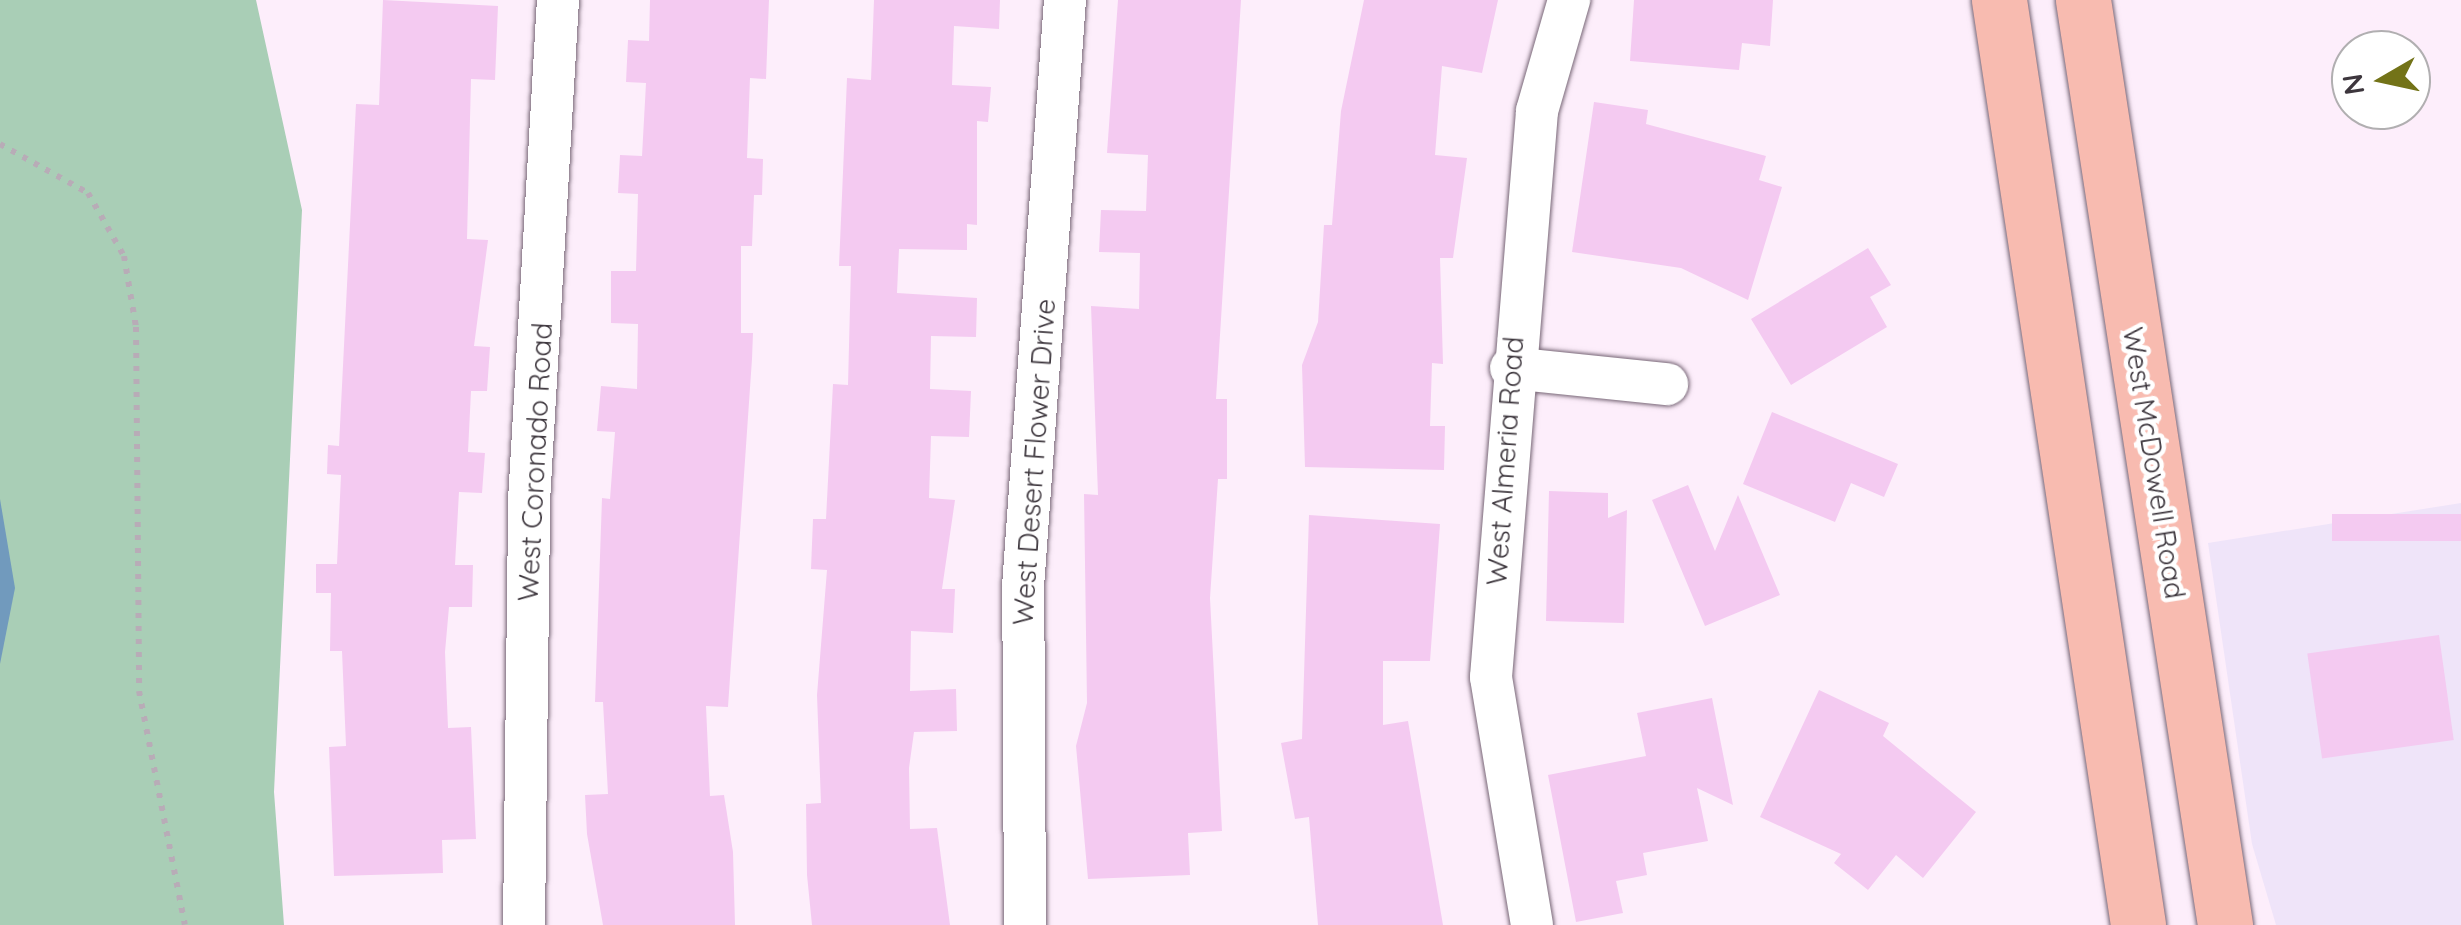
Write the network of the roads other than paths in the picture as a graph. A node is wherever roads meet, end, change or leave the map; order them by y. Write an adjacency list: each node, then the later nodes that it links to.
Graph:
1 (558, 0): 8 (street, West Coronado Road)
2 (1065, 0): 9 (street, West Desert Flower Drive)
3 (1569, 0): 6 (street, West Almeria Road)
4 (1999, 0): 11 (main road)
5 (2083, 0): 12 (main road, West McDowell Road)
6 (1511, 368): 7 (street); 10 (street, West Almeria Road)
7 (1667, 384)
8 (524, 925)
9 (1025, 925)
10 (1532, 925)
11 (2138, 925)
12 (2224, 925)

